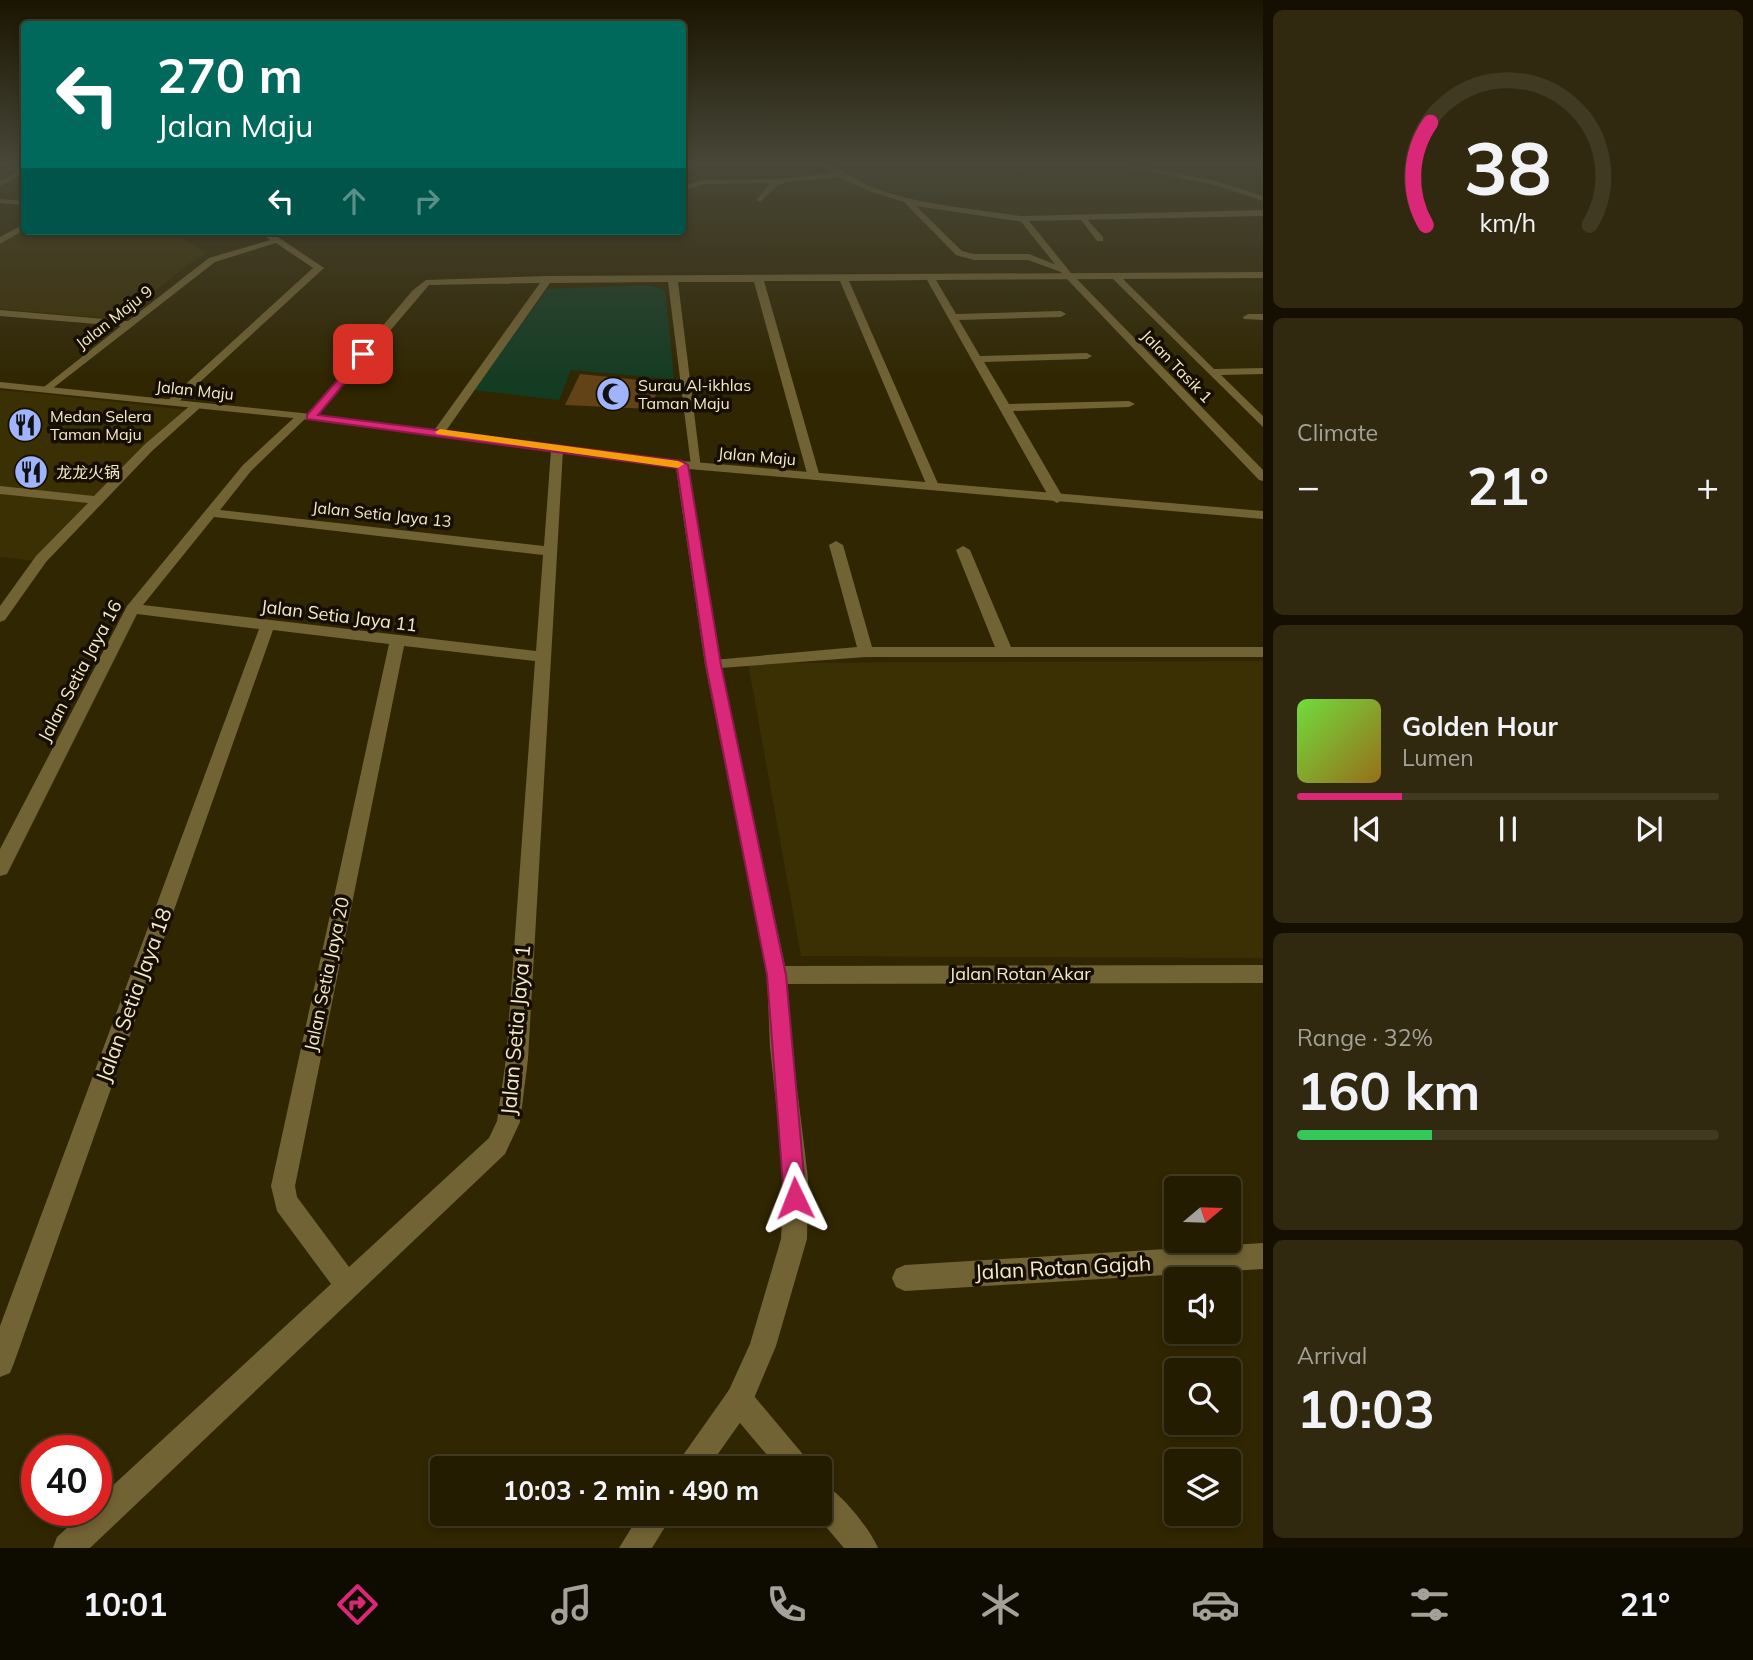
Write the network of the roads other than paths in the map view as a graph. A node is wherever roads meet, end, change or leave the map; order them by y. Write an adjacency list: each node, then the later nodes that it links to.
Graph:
1 (272, 236): 6 (street)
2 (942, 236): 7 (street)
3 (1037, 236): 7 (street, Jalan Tasik 1)
4 (1098, 236): 5 (street)
5 (1100, 239)
6 (278, 240): 20 (street, Jalan Maju 9); 27 (street)
7 (1066, 273): 9 (street); 11 (street); 36 (street, Jalan Tasik 1)
8 (1261, 277): 9 (street)
9 (1117, 278): 24 (street)
10 (548, 279): 14 (street); 31 (street, Jalan Setia Jaya 16); 33 (street)
11 (931, 279): 12 (street); 17 (street)
12 (844, 280): 13 (street); 38 (street)
13 (759, 281): 14 (street); 37 (street)
14 (673, 282): 35 (street)
15 (0, 313): 20 (street)
16 (1061, 314): 17 (street)
17 (954, 317): 22 (street)
18 (1248, 317): 19 (street)
19 (1263, 317)
20 (131, 324): 26 (street, Jalan Maju 9)
21 (1087, 356): 22 (street)
22 (979, 359): 30 (street)
23 (1263, 371): 24 (street)
24 (1211, 372): 32 (street)
25 (0, 385): 26 (street, Jalan Maju)
26 (48, 390): 27 (street, Jalan Maju)
27 (171, 403): 29 (street, Jalan Maju)
28 (1129, 404): 30 (street)
29 (195, 405): 31 (street, Jalan Maju); 41 (street)
30 (1006, 408): 40 (street)
31 (306, 416): 33 (street, Jalan Maju); 42 (street, Jalan Setia Jaya 16)
32 (1263, 423)
33 (439, 432): 34 (street, Jalan Maju)
34 (557, 450): 35 (street, Jalan Maju); 46 (street, Jalan Setia Jaya 1)
35 (689, 466): 37 (street, Jalan Maju); 55 (street)
36 (1262, 474)
37 (814, 477): 38 (street, Jalan Maju)
38 (933, 486): 40 (street, Jalan Maju)
39 (0, 490): 41 (street)
40 (1057, 499): 43 (street, Jalan Maju)
41 (95, 500): 48 (street)
42 (211, 513): 46 (street, Jalan Setia Jaya 13); 47 (street, Jalan Setia Jaya 16)
43 (1263, 515)
44 (836, 545): 51 (street)
45 (963, 550): 52 (street)
46 (549, 551): 54 (street, Jalan Setia Jaya 1)
47 (132, 609): 49 (street, Jalan Setia Jaya 11); 56 (street, Jalan Setia Jaya 16)
48 (0, 617)
49 (267, 627): 50 (street, Jalan Setia Jaya 11); 62 (street, Jalan Setia Jaya 18)
50 (397, 642): 54 (street, Jalan Setia Jaya 11); 61 (street, Jalan Setia Jaya 20)
51 (866, 652): 52 (street); 55 (street)
52 (1005, 652): 53 (street)
53 (1263, 652)
54 (543, 657): 61 (street, Jalan Setia Jaya 1)
55 (713, 665): 58 (street)
56 (0, 868)
57 (1263, 974): 58 (street, Jalan Rotan Akar)
58 (777, 975): 63 (street)
59 (1263, 1256): 60 (street, Jalan Rotan Gajah)
60 (905, 1278)
61 (348, 1286): 68 (street, Jalan Setia Jaya 1)
62 (0, 1363)
63 (739, 1400): 64 (street); 65 (street)
64 (699, 1456)
65 (786, 1456)
66 (832, 1511): 70 (street)
67 (650, 1526): 69 (street)
68 (68, 1548)
69 (634, 1548)
70 (863, 1548)

